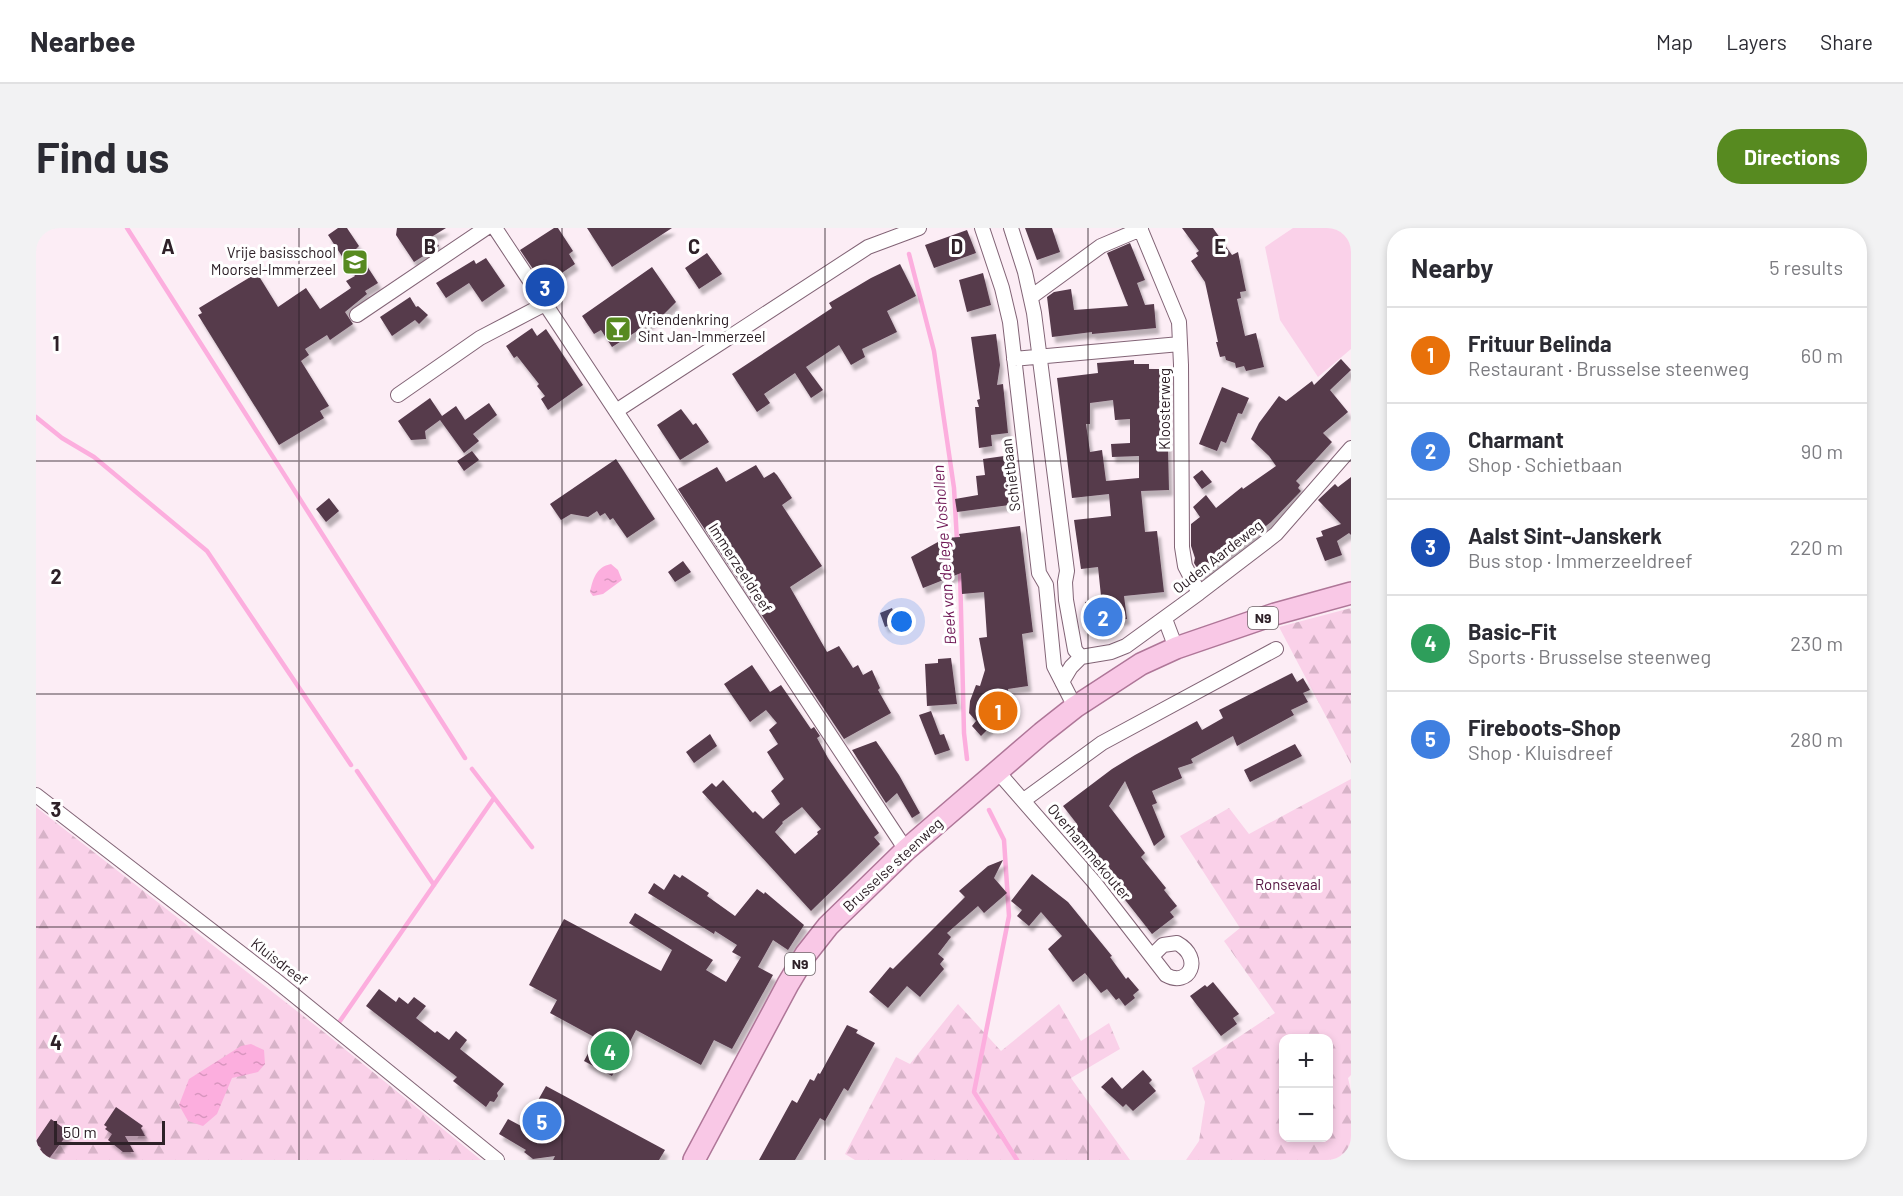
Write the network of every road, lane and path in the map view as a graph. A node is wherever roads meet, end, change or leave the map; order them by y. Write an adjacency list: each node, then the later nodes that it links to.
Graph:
1 (486, 228): 9 (street)
2 (495, 228): 8 (street, Immerzeeldreef)
3 (919, 228): 14 (street)
4 (982, 228): 12 (street, Schietbaan)
5 (1011, 228): 7 (street)
6 (1141, 229): 7 (street); 10 (street, Kloosterweg)
7 (1031, 297): 11 (street)
8 (545, 304): 13 (street); 14 (street, Immerzeeldreef)
9 (357, 315)
10 (1180, 344): 11 (street); 18 (street, Kloosterweg)
11 (1040, 356): 12 (street); 16 (street)
12 (1014, 359): 17 (street, Schietbaan)
13 (398, 395)
14 (616, 411): 29 (street, Immerzeeldreef)
15 (1351, 448): 18 (street, Ouden Aardeweg)
16 (1065, 582): 17 (street); 23 (street)
17 (1046, 585): 24 (street, Schietbaan)
18 (1199, 593): 20 (street, Ouden Aardeweg)
19 (1351, 593): 21 (main road, Brusselse steenweg / N9)
20 (1165, 619): 21 (street); 23 (street, Ouden Aardeweg)
21 (1176, 648): 25 (main road, Brusselse steenweg / N9)
22 (1276, 649): 28 (street)
23 (1081, 657): 24 (street)
24 (1062, 682): 25 (street, Schietbaan)
25 (1075, 707): 26 (main road, Brusselse steenweg / N9)
26 (998, 772): 28 (street, Overhammekouter); 29 (main road, Brusselse steenweg / N9)
27 (36, 795): 31 (street, Kluisdreef)
28 (1024, 800): 30 (street, Overhammekouter)
29 (906, 850): 32 (main road, Brusselse steenweg / N9)
30 (1152, 956)
31 (497, 1160)
32 (694, 1160)

